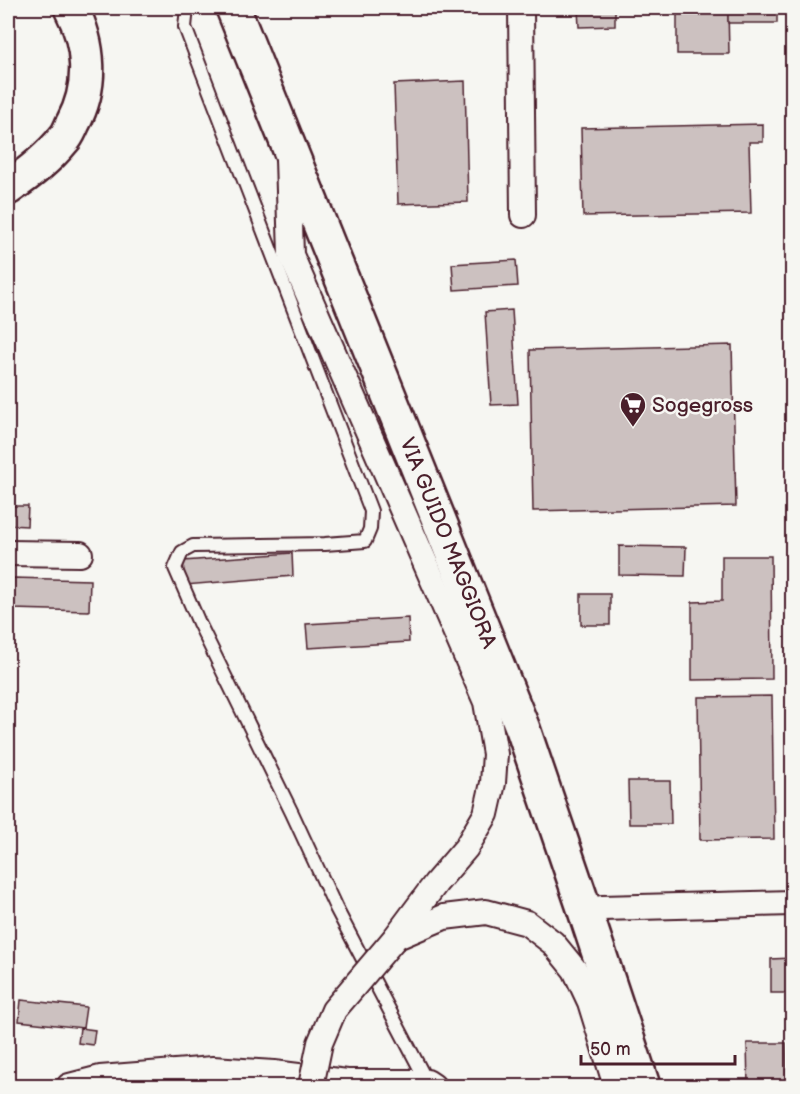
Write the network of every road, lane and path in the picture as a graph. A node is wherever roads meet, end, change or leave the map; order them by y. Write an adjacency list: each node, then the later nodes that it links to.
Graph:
1 (71, 8): 6 (street)
2 (187, 8): 14 (lane)
3 (233, 8): 5 (street, VIA GUIDO MAGGIORA)
4 (521, 8): 7 (street)
5 (287, 142): 11 (street, VIA GUIDO MAGGIORA); 12 (street)
6 (10, 186)
7 (523, 215)
8 (8, 553): 9 (street)
9 (80, 554)
10 (792, 903): 11 (street)
11 (585, 911): 18 (street, VIA GUIDO MAGGIORA)
12 (395, 938): 16 (street, bridge); 17 (street)
13 (273, 1080): 14 (street); 15 (street)
14 (430, 1084)
15 (69, 1086)
16 (311, 1086)
17 (616, 1086)
18 (643, 1086)

